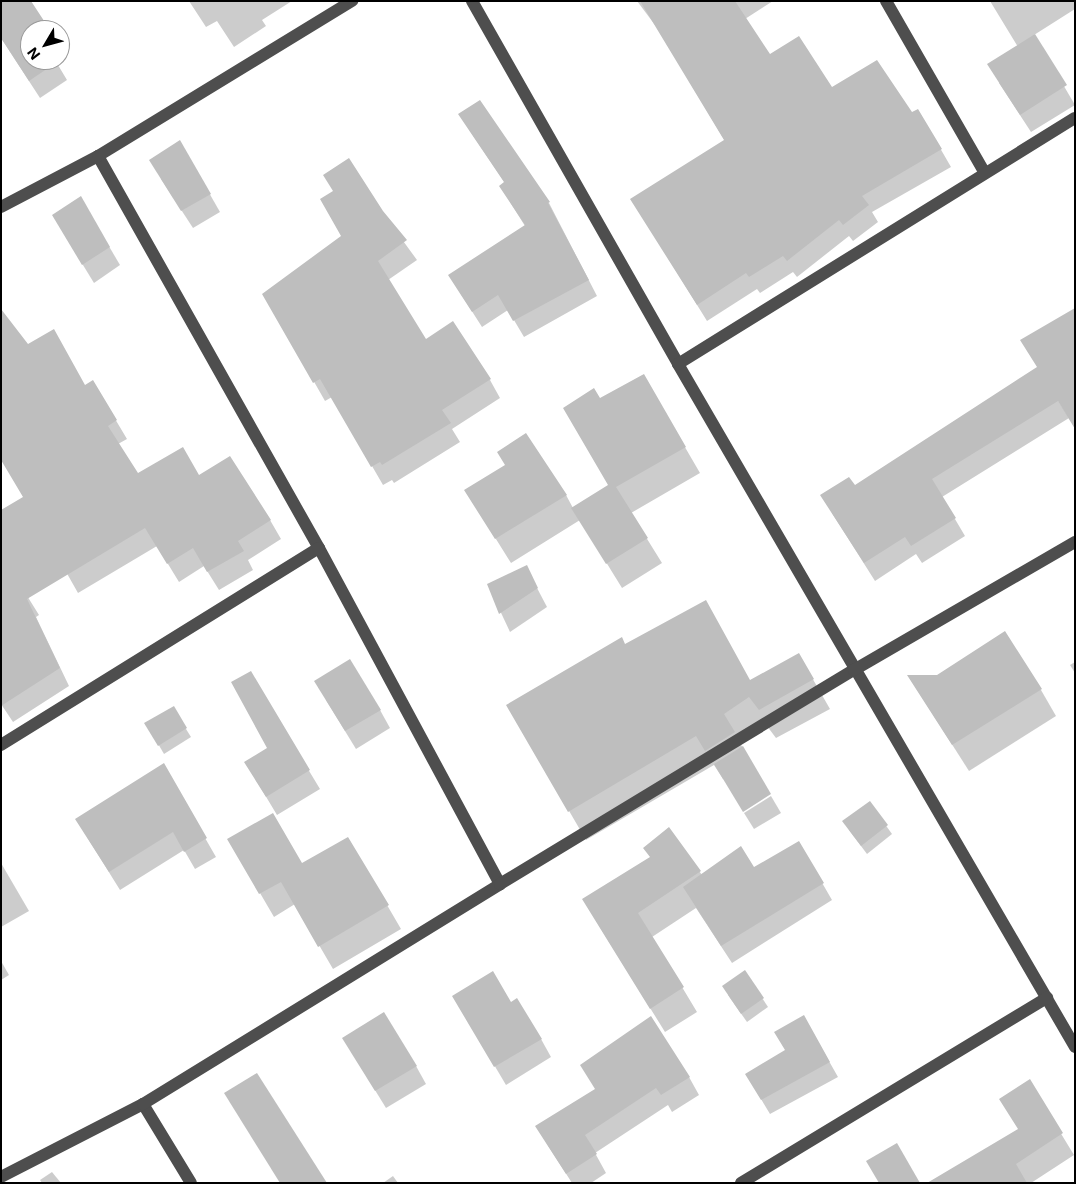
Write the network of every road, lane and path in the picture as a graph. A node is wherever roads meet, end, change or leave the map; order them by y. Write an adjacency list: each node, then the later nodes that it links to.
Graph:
1 (352, 1): 5 (street)
2 (472, 1): 8 (street)
3 (886, 1): 6 (street)
4 (1075, 118): 6 (street)
5 (98, 156): 7 (street); 10 (street)
6 (986, 173): 8 (street)
7 (1, 208)
8 (678, 364): 11 (street)
9 (1075, 542): 11 (street)
10 (319, 548): 12 (street); 13 (street)
11 (854, 670): 13 (street); 14 (street)
12 (1, 745)
13 (500, 884): 16 (street)
14 (1047, 998): 15 (street); 19 (street)
15 (1075, 1047)
16 (143, 1104): 17 (street); 18 (street)
17 (1, 1178)
18 (191, 1183)
19 (741, 1183)

